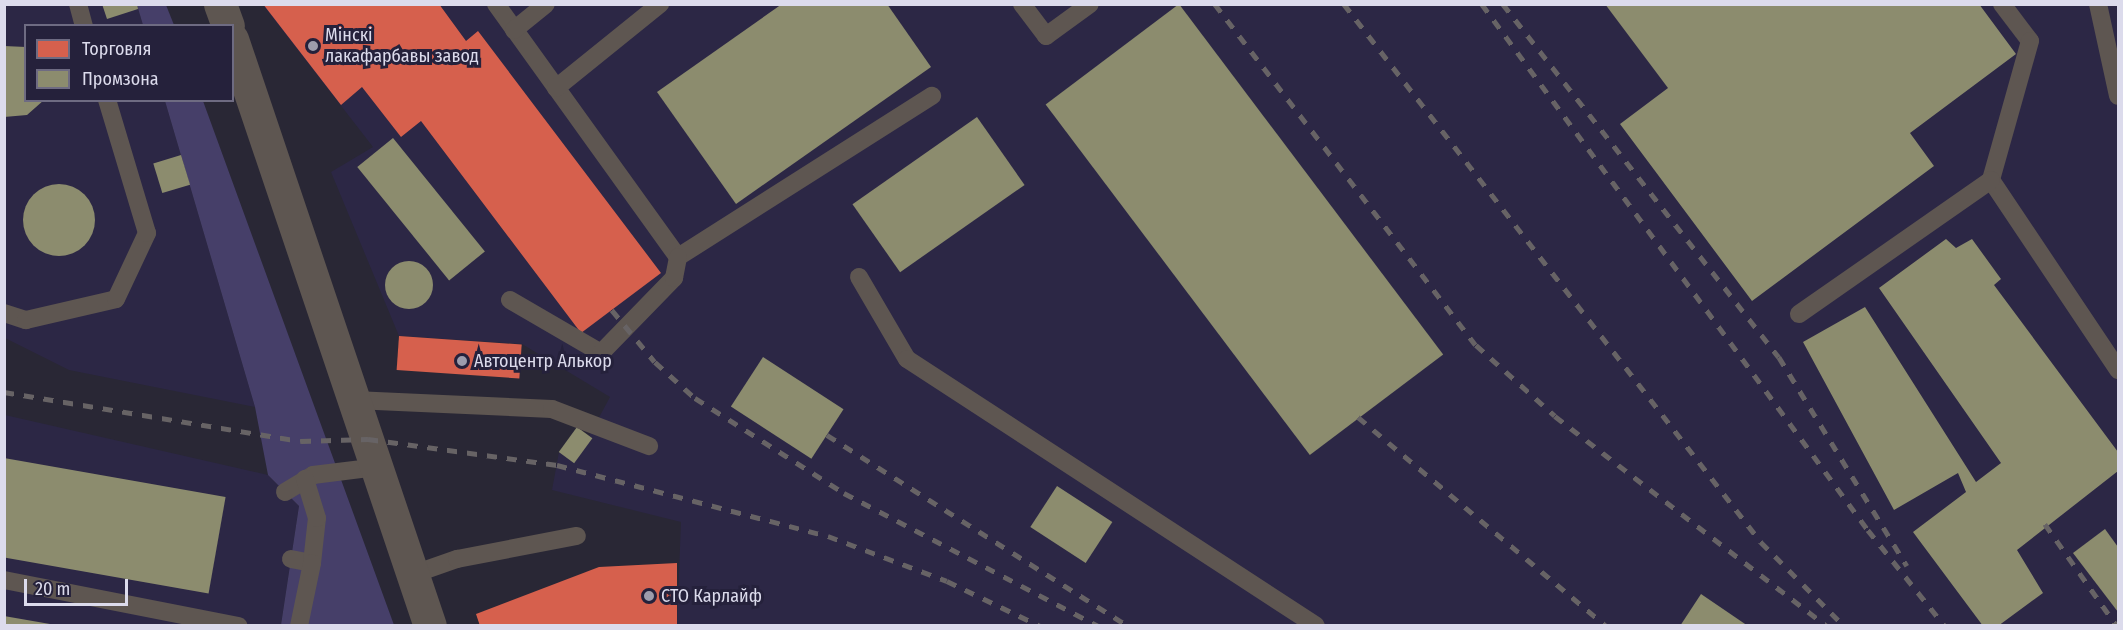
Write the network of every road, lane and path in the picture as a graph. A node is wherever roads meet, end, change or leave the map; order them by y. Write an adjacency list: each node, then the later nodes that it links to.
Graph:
1 (78, 4): 10 (lane)
2 (220, 4): 11 (street)
3 (496, 4): 12 (lane)
4 (546, 4): 12 (lane)
5 (660, 4): 14 (lane)
6 (1022, 4): 7 (lane)
7 (1090, 4)
8 (2002, 4): 18 (lane)
9 (2098, 4): 16 (lane)
10 (83, 24)
11 (227, 24)
12 (514, 30): 14 (lane)
13 (234, 45): 25 (street)
14 (556, 88): 19 (lane)
15 (932, 96): 19 (lane)
16 (2118, 96)
17 (108, 102): 22 (lane)
18 (1991, 180): 23 (lane); 24 (lane)
19 (678, 257): 21 (lane)
20 (859, 277): 38 (lane)
21 (510, 300)
22 (4, 313)
23 (1799, 314)
24 (2118, 370)
25 (354, 400): 26 (lane); 27 (street)
26 (649, 446)
27 (377, 467): 28 (lane); 33 (street)
28 (305, 479): 29 (lane); 32 (lane)
29 (285, 492)
30 (577, 536): 33 (lane)
31 (291, 559): 32 (lane)
32 (312, 563): 36 (lane)
33 (414, 574): 37 (street)
34 (4, 580): 35 (lane)
35 (239, 626)
36 (299, 626)
37 (430, 626)
38 (1316, 626)

